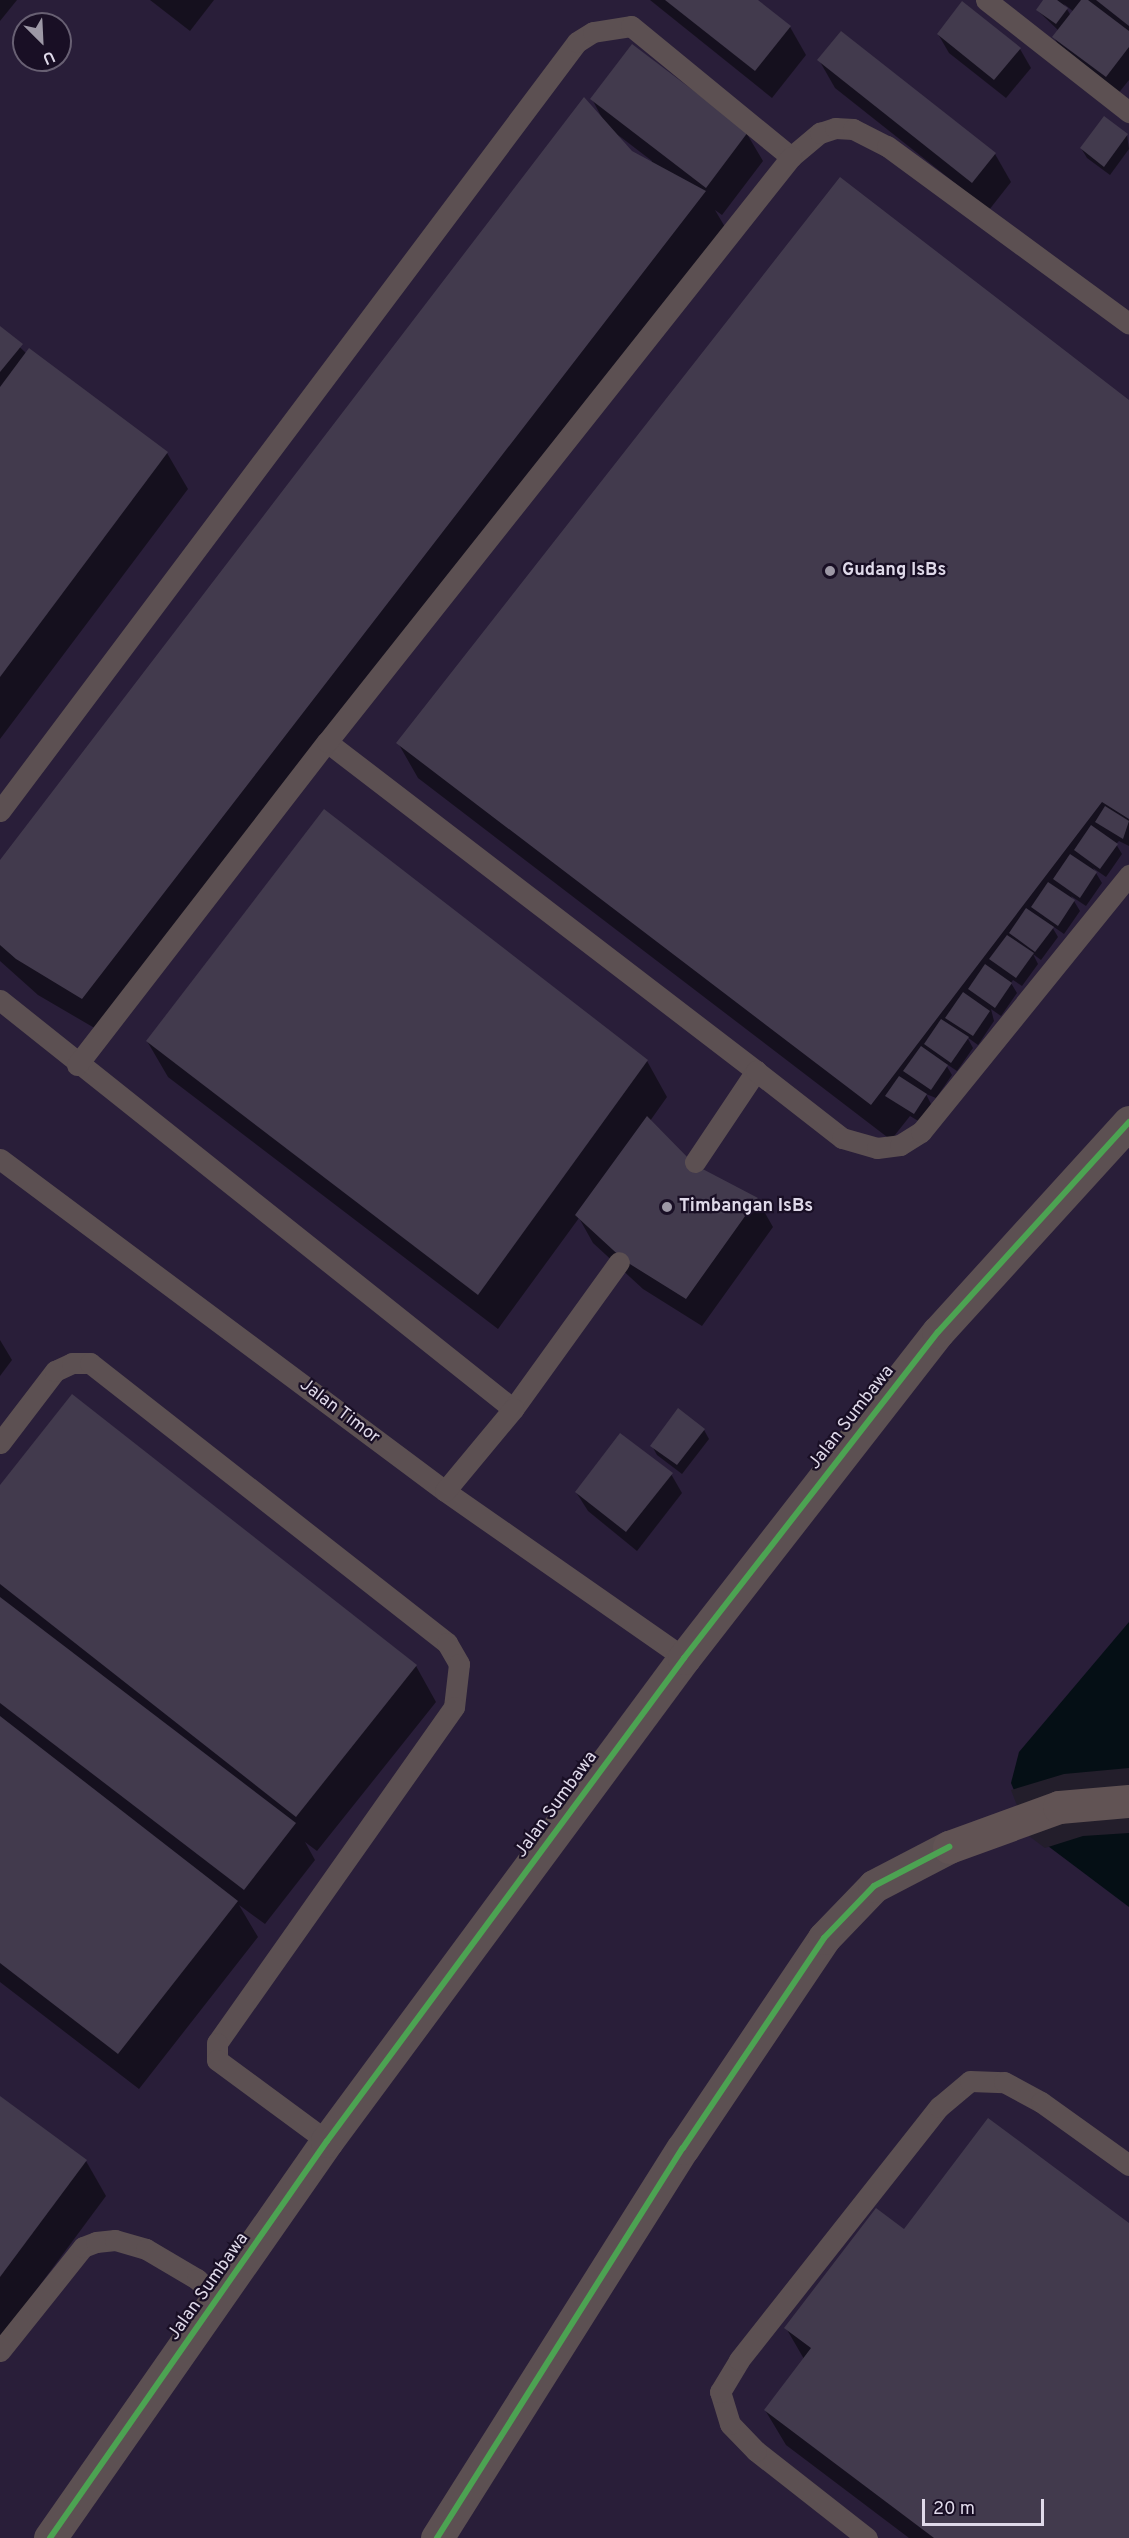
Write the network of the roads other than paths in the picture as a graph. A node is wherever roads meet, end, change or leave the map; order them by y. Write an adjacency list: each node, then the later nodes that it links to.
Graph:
1 (986, 0): 2 (lane)
2 (1129, 112)
3 (791, 157): 4 (lane); 5 (lane); 6 (lane)
4 (1129, 324)
5 (327, 742): 9 (lane); 10 (lane)
6 (0, 811)
7 (1129, 875): 10 (lane)
8 (0, 1000): 9 (lane)
9 (77, 1065): 15 (lane)
10 (756, 1071): 13 (lane)
11 (1129, 1122): 18 (street, Jalan Sumbawa)
12 (0, 1159): 17 (lane, Jalan Timor)
13 (695, 1162)
14 (620, 1262): 15 (lane)
15 (513, 1408): 17 (lane)
16 (0, 1443): 21 (lane)
17 (445, 1491): 18 (lane, Jalan Timor)
18 (684, 1658): 21 (street, Jalan Sumbawa)
19 (1129, 1801): 20 (main road)
20 (949, 1848): 26 (street)
21 (314, 2133): 23 (street, Jalan Sumbawa)
22 (1129, 2165): 27 (lane)
23 (208, 2290): 24 (lane); 25 (street, Jalan Sumbawa)
24 (0, 2351)
25 (50, 2538)
26 (437, 2538)
27 (867, 2538)

